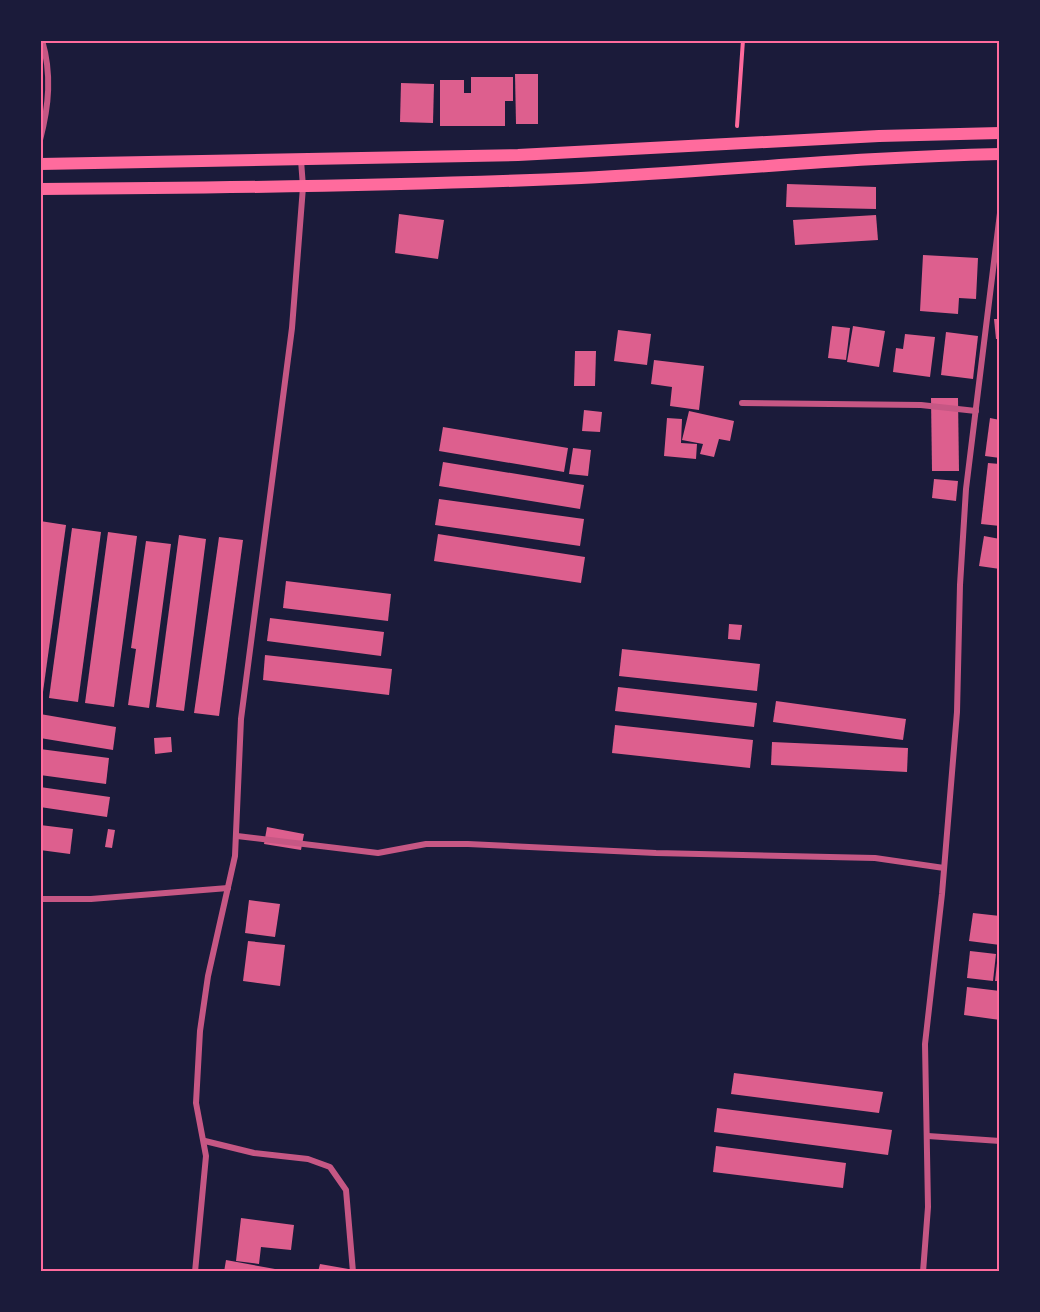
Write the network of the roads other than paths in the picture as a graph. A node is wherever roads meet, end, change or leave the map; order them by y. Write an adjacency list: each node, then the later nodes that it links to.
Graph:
1 (42, 40): 3 (street)
2 (999, 133): 5 (main road)
3 (40, 140)
4 (999, 154): 7 (main road)
5 (301, 160): 6 (main road); 7 (street)
6 (40, 164)
7 (303, 187): 8 (main road); 12 (street)
8 (40, 189)
9 (999, 213): 11 (street)
10 (742, 403): 11 (street)
11 (976, 411): 13 (street)
12 (237, 836): 13 (street); 14 (street)
13 (944, 868): 16 (street)
14 (228, 888): 15 (street); 17 (street)
15 (40, 899)
16 (928, 1136): 18 (street); 21 (street)
17 (205, 1141): 19 (street); 20 (street)
18 (999, 1141)
19 (195, 1272)
20 (353, 1272)
21 (924, 1272)

